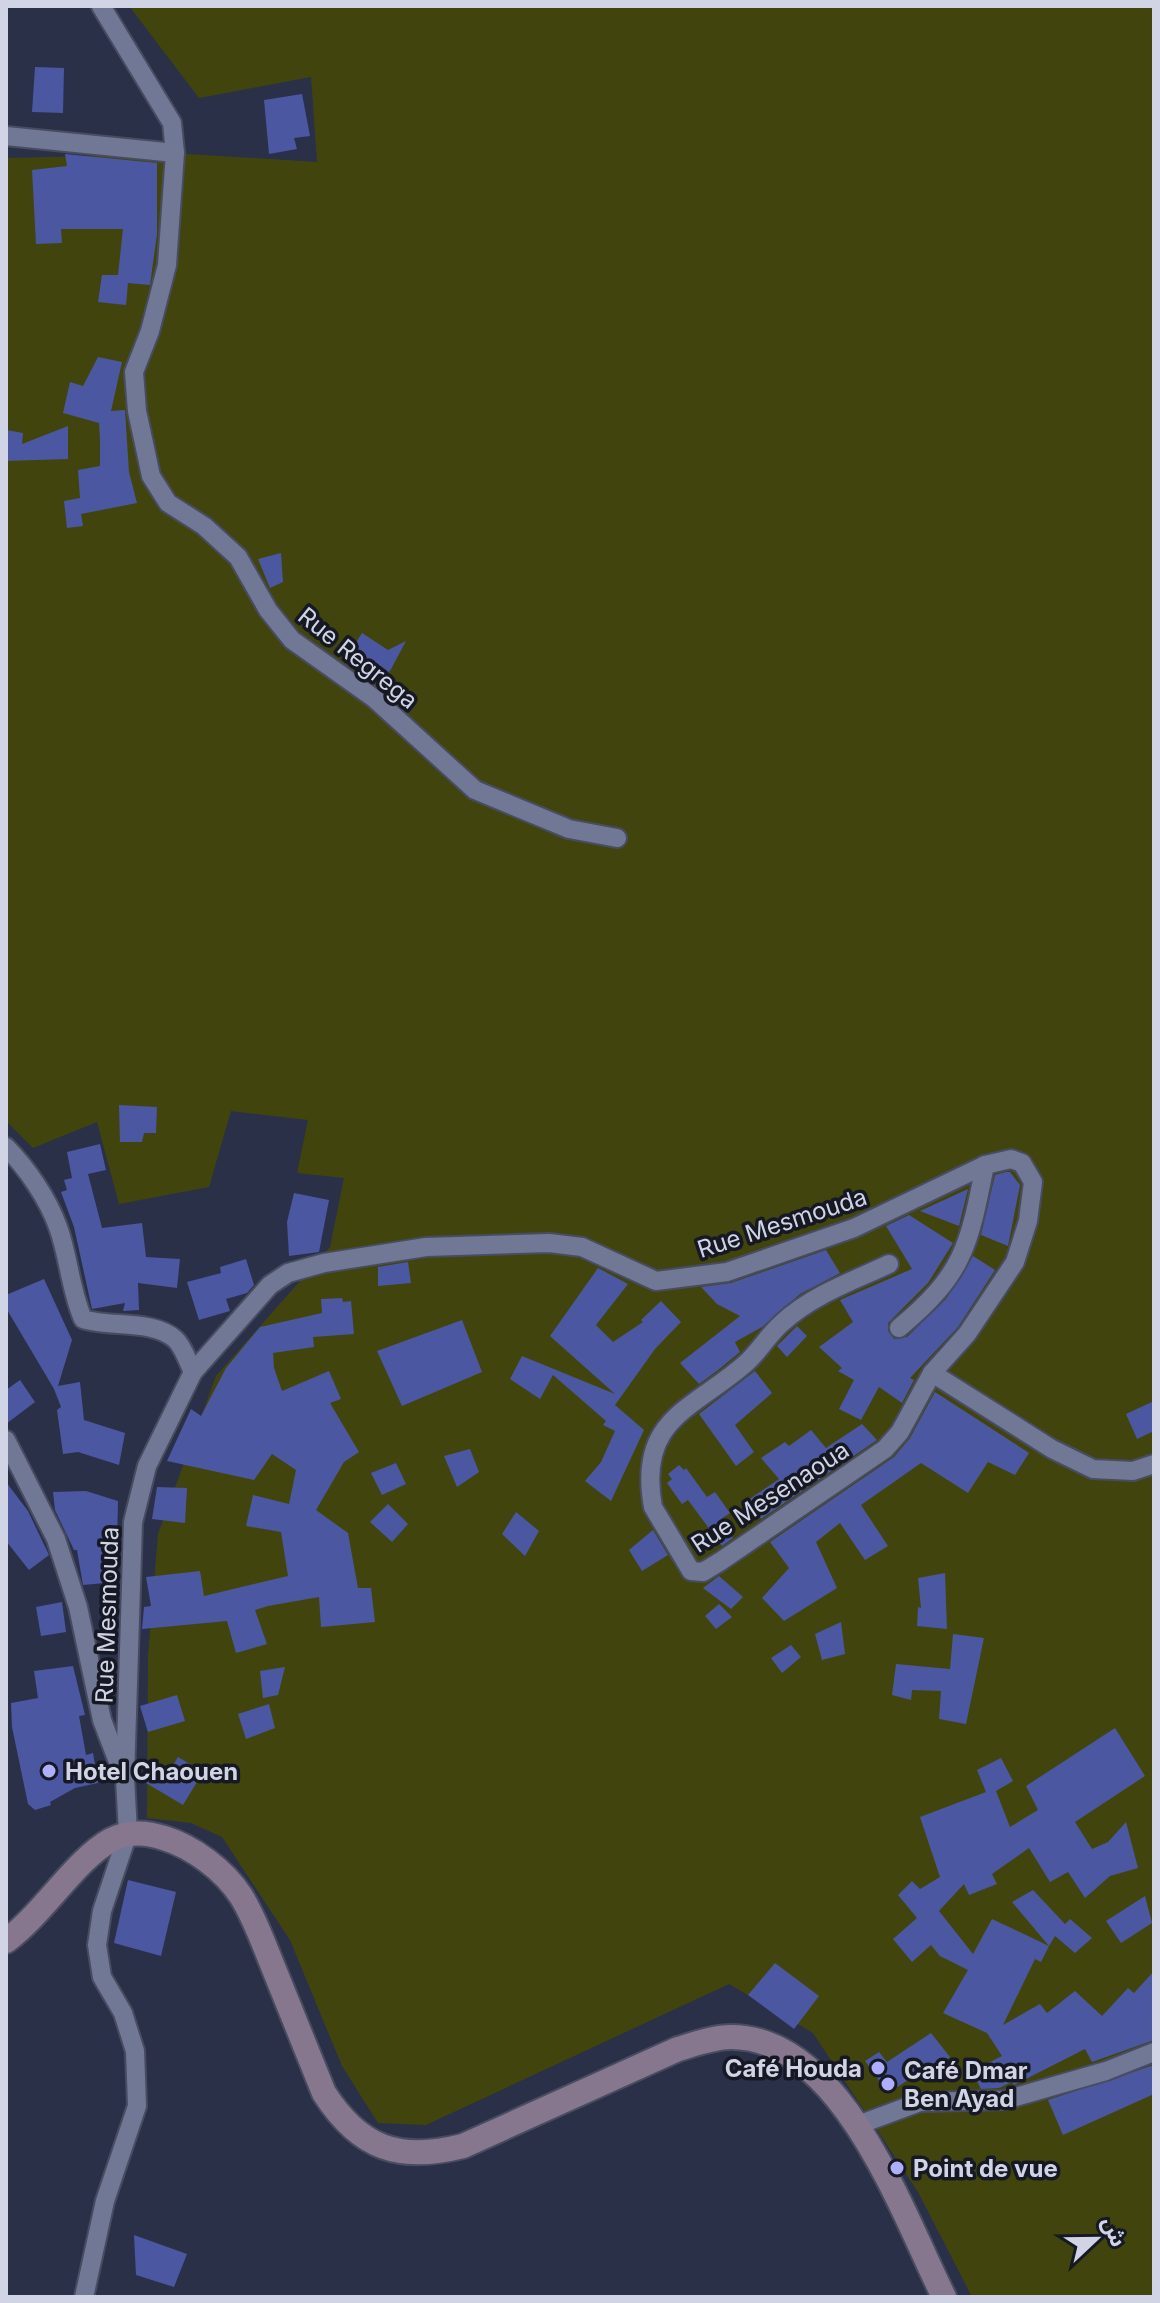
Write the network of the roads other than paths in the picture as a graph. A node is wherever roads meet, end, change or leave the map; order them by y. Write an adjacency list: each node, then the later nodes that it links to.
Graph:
1 (101, 6): 3 (street, Rue Regrega)
2 (6, 136): 3 (street)
3 (175, 153): 4 (street, Rue Regrega)
4 (617, 838)
5 (6, 1147): 9 (street)
6 (985, 1165): 8 (street); 9 (street, Rue Mesmouda); 10 (street, Rue Mesmouda)
7 (889, 1264): 10 (street, Rue Mesenaoua)
8 (899, 1328)
9 (193, 1372): 13 (street, Rue Mesmouda)
10 (932, 1373): 12 (street)
11 (6, 1440): 13 (street)
12 (1154, 1464)
13 (125, 1778): 14 (street, Rue Mesmouda)
14 (128, 1833): 15 (main road); 17 (main road); 18 (street)
15 (6, 1941)
16 (1154, 2052): 17 (street)
17 (858, 2125): 19 (main road)
18 (84, 2297)
19 (944, 2297)

